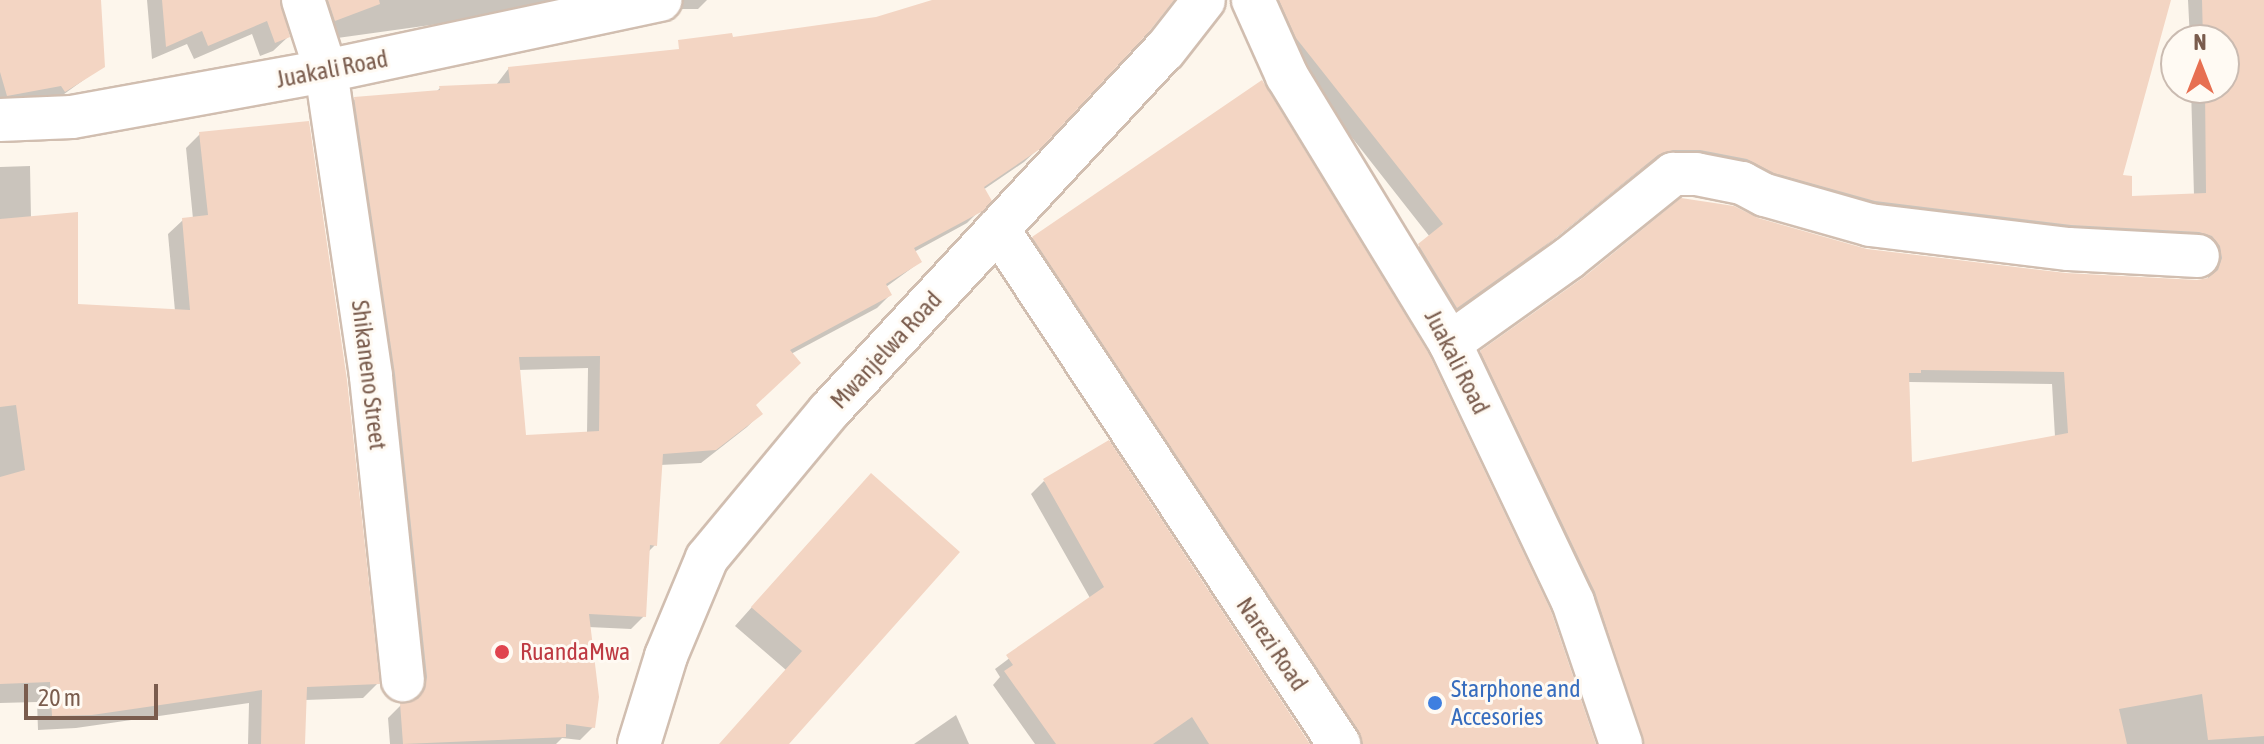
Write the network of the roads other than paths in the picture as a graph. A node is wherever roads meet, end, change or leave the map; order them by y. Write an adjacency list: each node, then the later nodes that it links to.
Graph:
1 (303, 0): 5 (street, Shikaneno Street)
2 (661, 0): 5 (street, Juakali Road)
3 (1204, 0): 7 (street, Mwanjelwa Road)
4 (1253, 0): 9 (street, Juakali Road)
5 (326, 71): 6 (street, Juakali Road); 10 (street, Shikaneno Street)
6 (0, 120)
7 (998, 229): 11 (street, Mwanjelwa Road); 12 (street, Narezi Road)
8 (2198, 256): 9 (street)
9 (1450, 343): 13 (street, Juakali Road)
10 (403, 680)
11 (639, 744)
12 (1339, 744)
13 (1621, 744)

